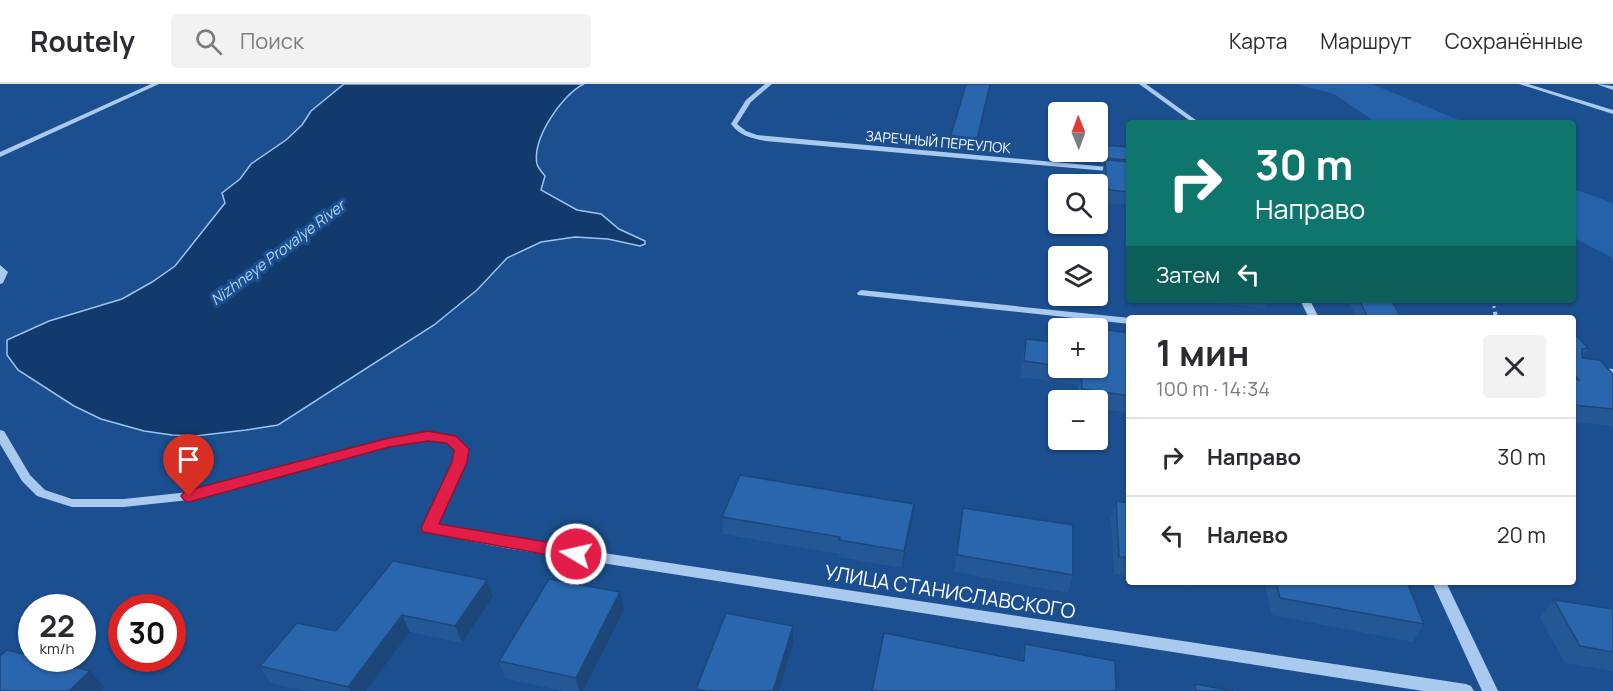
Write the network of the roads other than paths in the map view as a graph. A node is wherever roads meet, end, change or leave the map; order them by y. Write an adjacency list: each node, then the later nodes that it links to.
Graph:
1 (156, 84): 9 (street)
2 (769, 84): 10 (street, ЗАРЕЧНЫЙ ПЕРЕУЛОК)
3 (1142, 84): 8 (street)
4 (1522, 84): 7 (street)
5 (1601, 84): 6 (street)
6 (1613, 88)
7 (1613, 112)
8 (1193, 120)
9 (0, 155)
10 (1126, 171)
11 (0, 268): 12 (street)
12 (0, 281)
13 (861, 293): 14 (street)
14 (1126, 321)
15 (1576, 368): 16 (street)
16 (1613, 372)
17 (0, 434): 19 (street, УЛИЦА СТАНИСЛАВСКОГО)
18 (1440, 585): 20 (street)
19 (1466, 691)
20 (1490, 691)

